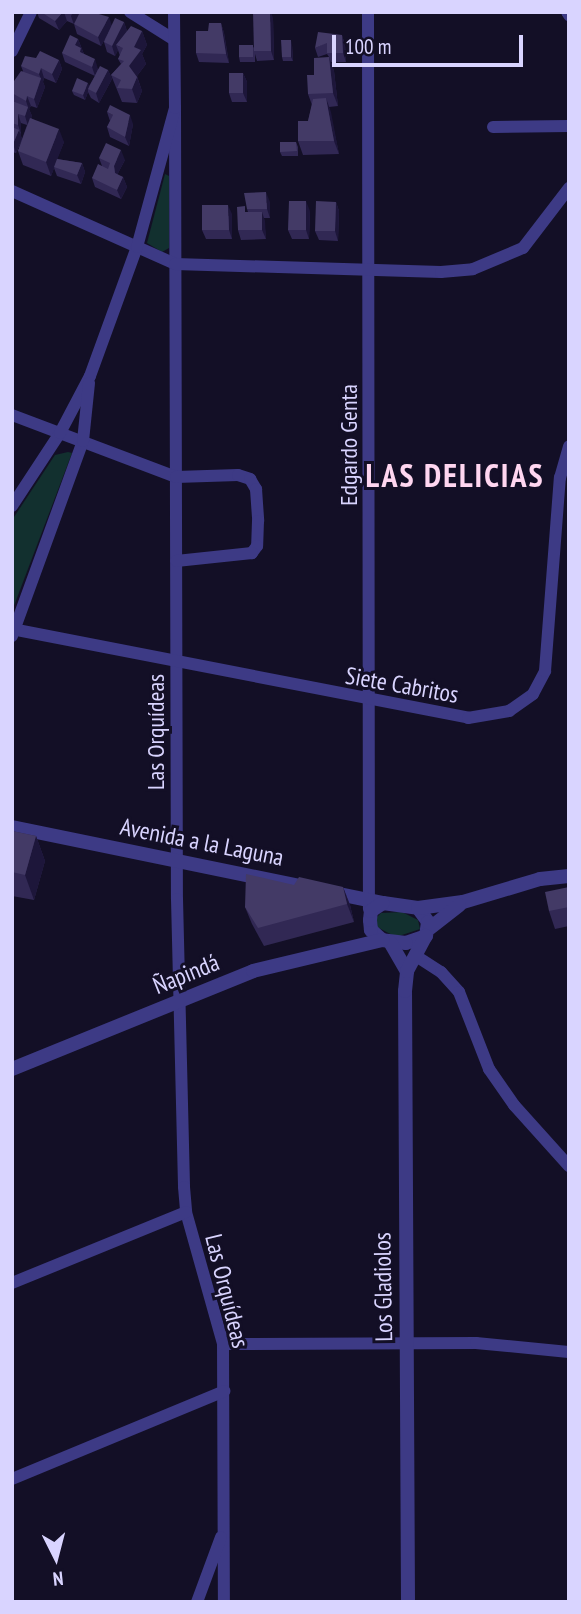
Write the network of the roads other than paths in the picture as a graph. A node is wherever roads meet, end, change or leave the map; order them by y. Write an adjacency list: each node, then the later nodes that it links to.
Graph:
1 (31, 12): 6 (street)
2 (130, 12): 5 (street)
3 (174, 12): 5 (street, Las Orquídeas)
4 (368, 12): 14 (street, Edgardo Genta)
5 (173, 39): 7 (street, Las Orquídeas)
6 (12, 51)
7 (174, 108): 12 (street); 13 (street, Las Orquídeas)
8 (569, 126): 9 (street)
9 (493, 127)
10 (569, 188): 14 (street)
11 (12, 191): 12 (street)
12 (137, 247): 13 (street); 15 (street)
13 (175, 264): 14 (street); 20 (street, Las Orquídeas)
14 (370, 271): 26 (street, Edgardo Genta)
15 (90, 376): 17 (street); 18 (street)
16 (12, 415): 17 (street)
17 (60, 433): 18 (street); 21 (street)
18 (83, 441): 20 (street); 24 (street)
19 (569, 446): 22 (street, Siete Cabritos)
20 (176, 477): 23 (street, Las Orquídeas); 23 (street)
21 (12, 506)
22 (564, 517): 26 (street, Siete Cabritos)
23 (176, 561): 25 (street, Las Orquídeas)
24 (13, 632): 25 (street, Siete Cabritos)
25 (177, 665): 26 (street, Siete Cabritos); 28 (street, Las Orquídeas)
26 (369, 701): 30 (street, Edgardo Genta)
27 (12, 827): 28 (street, Avenida a la Laguna)
28 (177, 862): 30 (street, Avenida a la Laguna); 37 (street, Las Orquídeas)
29 (569, 876): 31 (street)
30 (376, 901): 32 (street, Avenida a la Laguna); 34 (street)
31 (463, 902): 32 (street); 33 (street)
32 (418, 908): 33 (street)
33 (428, 932): 34 (street, Ñapindá); 35 (street)
34 (386, 941): 36 (street); 37 (street, Ñapindá)
35 (416, 956): 36 (street); 39 (street)
36 (407, 971): 43 (street, Los Gladiolos)
37 (180, 1000): 38 (street, Ñapindá); 40 (street, Las Orquídeas)
38 (12, 1069)
39 (569, 1166)
40 (186, 1212): 41 (street); 42 (street, Las Orquídeas)
41 (12, 1283)
42 (223, 1344): 43 (street); 45 (street, Las Orquídeas)
43 (407, 1345): 44 (street); 50 (street, Los Gladiolos)
44 (569, 1352)
45 (224, 1391): 46 (street); 47 (street, Las Orquídeas)
46 (12, 1479)
47 (224, 1530): 48 (street); 49 (street, Las Orquídeas)
48 (197, 1602)
49 (225, 1602)
50 (408, 1602)

